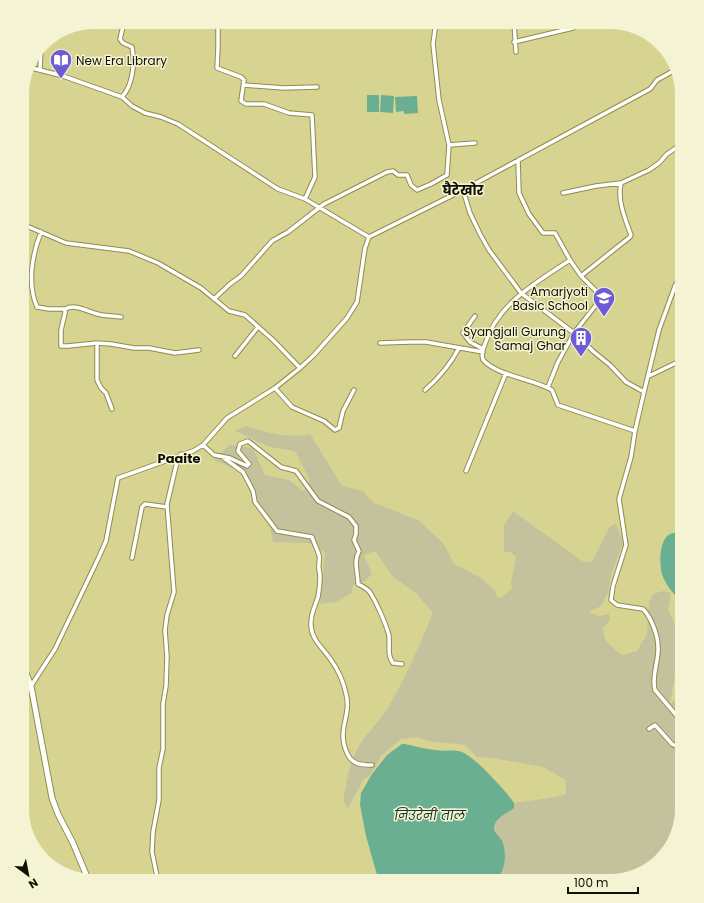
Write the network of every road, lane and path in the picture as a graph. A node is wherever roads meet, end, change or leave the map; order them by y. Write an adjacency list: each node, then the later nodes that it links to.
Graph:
1 (122, 29): 14 (street)
2 (218, 29): 12 (street)
3 (435, 29): 16 (street)
4 (514, 29): 6 (street)
5 (569, 29): 6 (street)
6 (514, 42): 7 (street)
7 (516, 52)
8 (41, 57): 10 (street)
9 (34, 69): 10 (street)
10 (40, 70): 14 (street)
11 (671, 72): 18 (street)
12 (244, 85): 13 (street); 22 (street)
13 (317, 87)
14 (122, 97): 22 (street)
15 (475, 143): 16 (street)
16 (449, 145): 23 (street)
17 (675, 149): 19 (street)
18 (518, 160): 20 (street); 27 (street)
19 (621, 183): 21 (street); 28 (street)
20 (463, 190): 26 (street); 30 (street)
21 (563, 193)
22 (305, 199): 23 (street)
23 (320, 207): 26 (street); 31 (street)
24 (29, 227): 25 (street)
25 (41, 232): 31 (street); 32 (street)
26 (369, 237): 44 (street)
27 (570, 260): 28 (street); 30 (street)
28 (582, 276): 36 (street)
29 (675, 286): 46 (street)
30 (521, 293): 36 (street); 41 (street)
31 (214, 299): 35 (street)
32 (65, 309): 34 (street); 37 (street)
33 (475, 316): 41 (street)
34 (121, 317)
35 (258, 328): 42 (street); 44 (street)
36 (574, 334): 47 (street); 51 (street)
37 (97, 343): 40 (street); 52 (street)
38 (380, 343): 39 (street)
39 (459, 348): 41 (street); 50 (street)
40 (198, 350)
41 (483, 351): 45 (street)
42 (235, 356)
43 (675, 363): 46 (street)
44 (300, 368): 48 (street)
45 (506, 372): 47 (street); 57 (street)
46 (649, 376): 51 (street)
47 (548, 387): 53 (street)
48 (275, 388): 49 (street); 54 (street)
49 (354, 390)
50 (425, 390)
51 (644, 392): 53 (street)
52 (112, 409)
53 (635, 431): 63 (street)
54 (203, 445): 55 (street); 56 (street)
55 (181, 454): 58 (street); 62 (street)
56 (221, 456): 60 (street); 66 (street)
57 (466, 472)
58 (167, 507): 59 (street); 68 (street)
59 (132, 558)
60 (402, 664)
61 (29, 681): 62 (street)
62 (31, 686): 67 (street)
63 (675, 714)
64 (649, 729): 65 (street)
65 (675, 746)
66 (372, 765)
67 (85, 873)
68 (157, 874)

